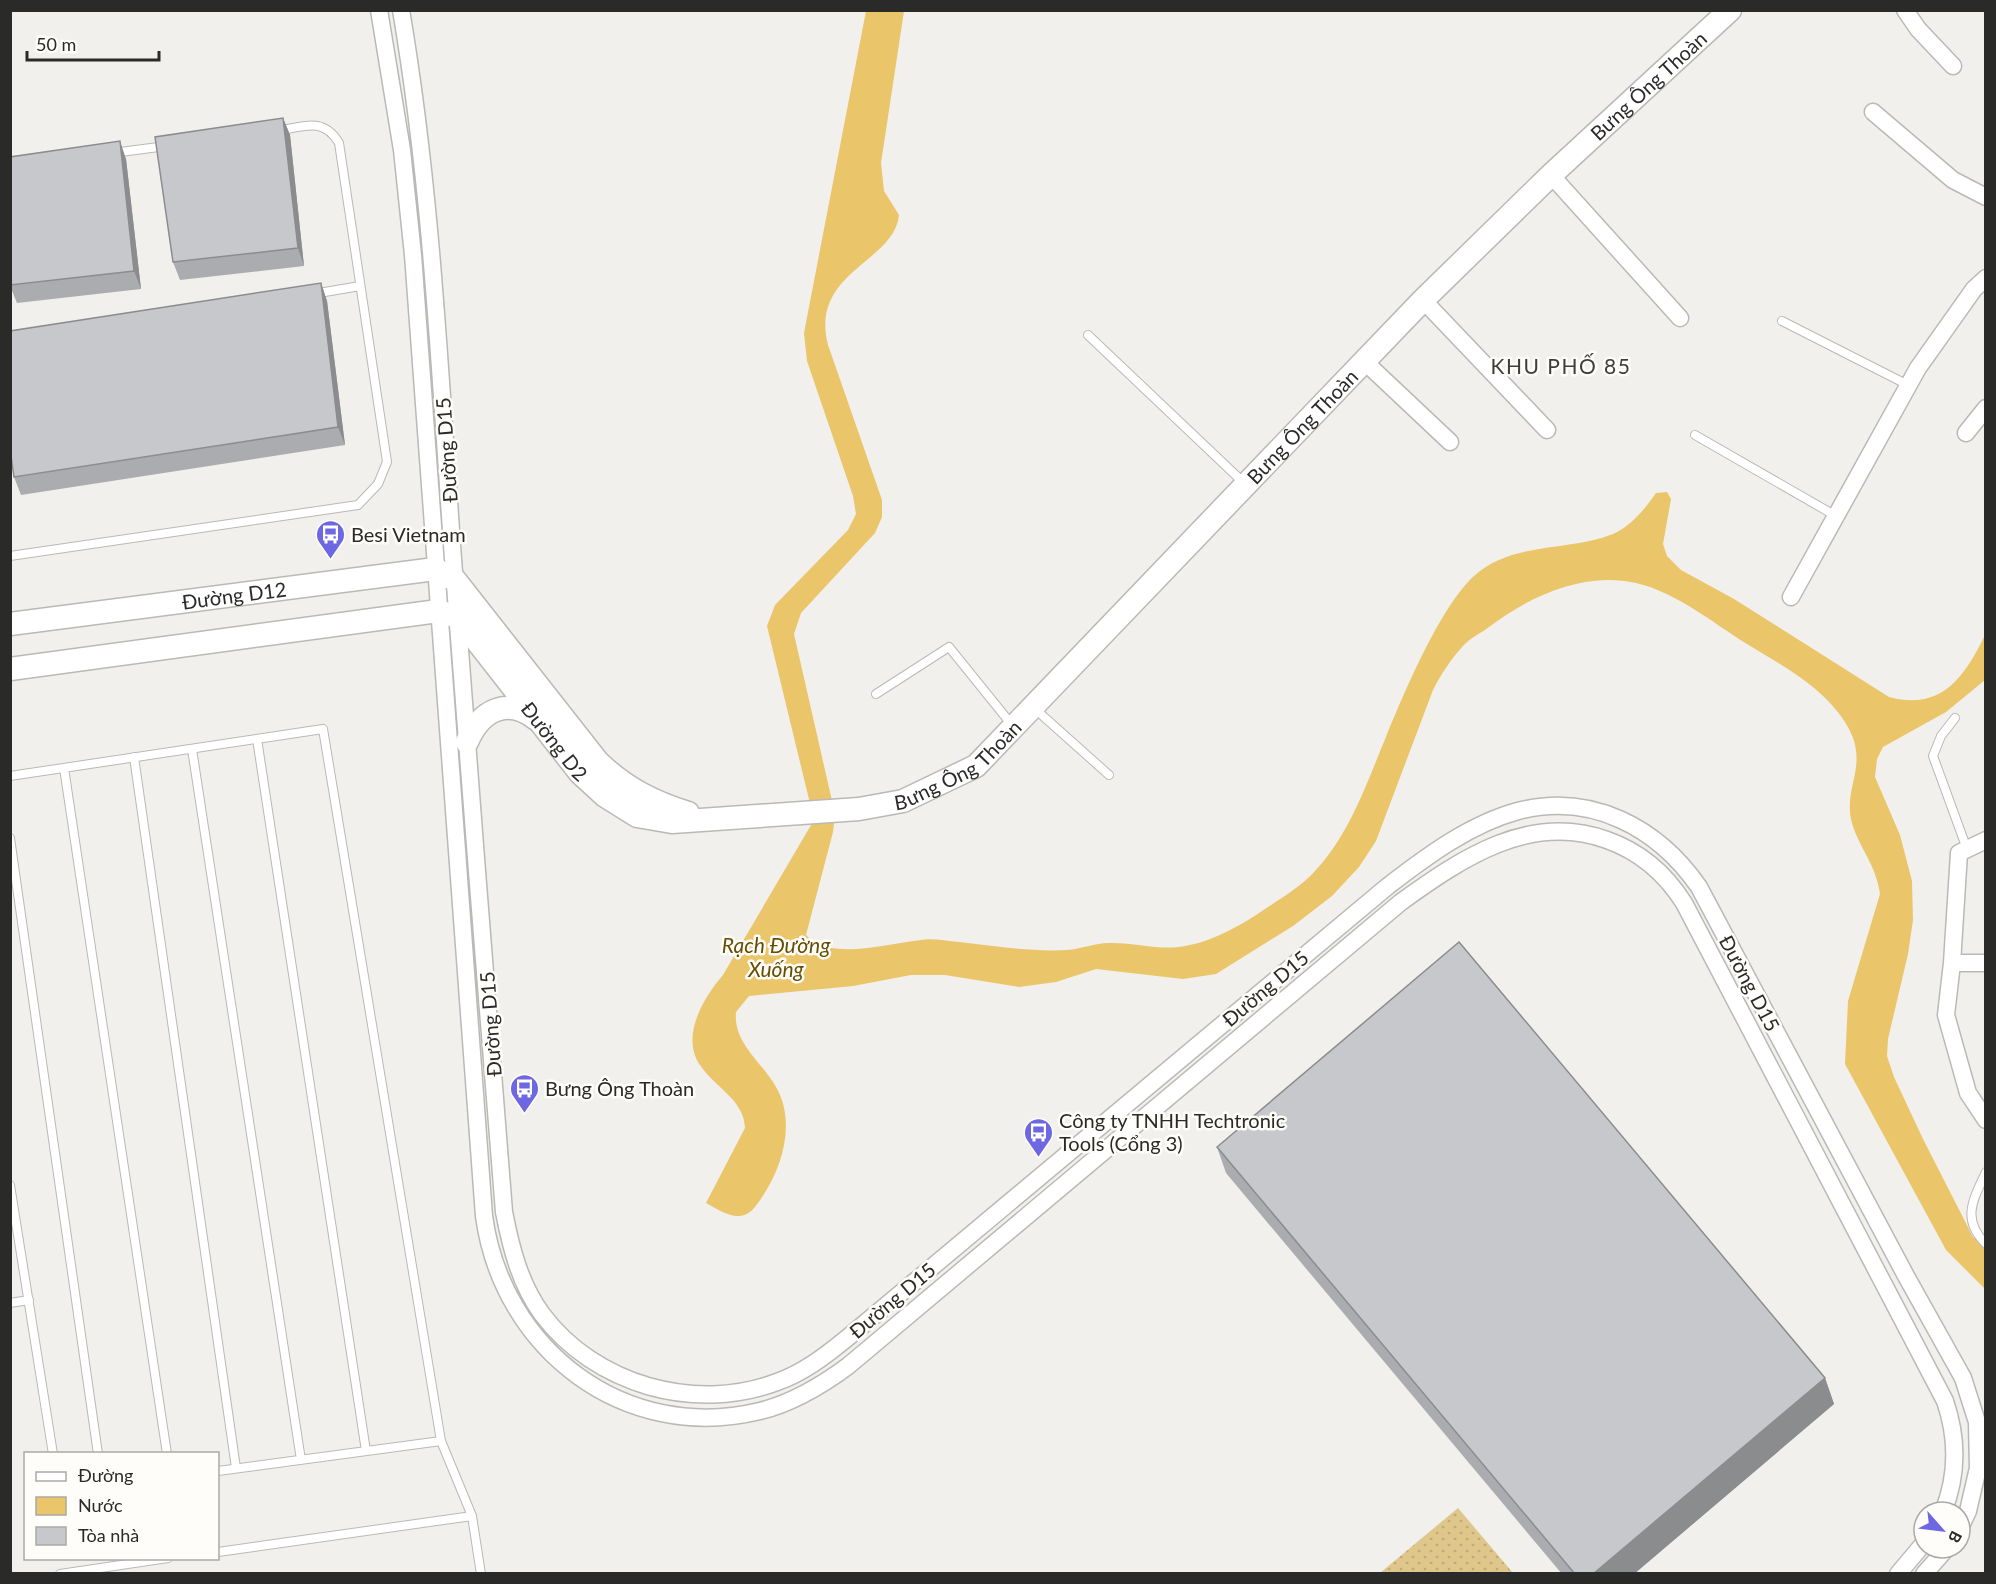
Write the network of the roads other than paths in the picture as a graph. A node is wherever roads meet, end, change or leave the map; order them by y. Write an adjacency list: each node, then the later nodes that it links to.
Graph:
1 (379, 10): 29 (street, Đường D15)
2 (401, 10): 30 (street, Đường D15)
3 (1730, 10): 10 (street, Bưng Ông Thoàn)
4 (1905, 10): 5 (street)
5 (1953, 66)
6 (1873, 112): 11 (street)
7 (272, 131): 13 (lane)
8 (177, 144): 9 (lane)
9 (106, 154)
10 (1551, 175): 15 (street, Bưng Ông Thoàn); 16 (street)
11 (1986, 197)
12 (1986, 278): 20 (street)
13 (360, 286): 14 (lane); 28 (lane)
14 (302, 296)
15 (1423, 300): 19 (street, Bưng Ông Thoàn); 22 (street)
16 (1680, 318)
17 (1782, 321): 20 (lane)
18 (1088, 335): 26 (lane)
19 (1364, 361): 25 (street); 26 (street, Bưng Ông Thoàn)
20 (1908, 385): 27 (street)
21 (1986, 408): 23 (street)
22 (1548, 430)
23 (1966, 433)
24 (1695, 435): 27 (lane)
25 (1450, 442)
26 (1245, 484): 36 (street, Bưng Ông Thoàn)
27 (1836, 516): 31 (street)
28 (10, 556)
29 (435, 569): 30 (street); 32 (street, Đường D15); 33 (street, Đường D12)
30 (455, 580): 32 (street, Đường D15); 48 (street, Đường D2)
31 (1791, 597)
32 (448, 614): 34 (street); 38 (street, Đường D2); 41 (street, Đường D15); 58 (street, Đường D15)
33 (12, 621)
34 (10, 669)
35 (876, 694): 39 (lane)
36 (1032, 705): 39 (street, Bưng Ông Thoàn); 45 (lane)
37 (1955, 718): 51 (lane)
38 (541, 723): 41 (street); 48 (street, Đường D2)
39 (1012, 726): 47 (street, Bưng Ông Thoàn)
40 (257, 739): 42 (lane); 64 (lane); 65 (lane)
41 (467, 742): 57 (street, Đường D15)
42 (192, 749): 43 (lane); 69 (lane)
43 (134, 758): 44 (lane); 70 (lane)
44 (64, 768): 46 (lane); 68 (lane)
45 (1109, 775)
46 (10, 776)
47 (753, 818): 48 (street, Đường D2)
48 (704, 819)
49 (10, 838): 67 (lane)
50 (1986, 840): 51 (street)
51 (1967, 849): 52 (street)
52 (1952, 963): 53 (street); 54 (street)
53 (1986, 963)
54 (1986, 1120)
55 (1986, 1172): 59 (lane)
56 (10, 1185): 62 (lane)
57 (996, 1212): 58 (street); 60 (street, Đường D15)
58 (1010, 1228): 61 (street, Đường D15)
59 (1986, 1244)
60 (1906, 1276): 61 (street); 73 (street, Đường D15)
61 (1885, 1287): 72 (street, Đường D15)
62 (29, 1300): 63 (lane); 66 (lane)
63 (10, 1302)
64 (441, 1441): 65 (lane); 74 (lane)
65 (366, 1451): 69 (lane)
66 (53, 1452)
67 (98, 1452)
68 (167, 1452)
69 (302, 1460): 70 (lane)
70 (236, 1468): 71 (lane)
71 (219, 1471)
72 (1946, 1500)
73 (1971, 1500)
74 (472, 1516): 75 (lane); 80 (lane)
75 (219, 1552)
76 (1912, 1557): 81 (street)
77 (154, 1560): 79 (lane)
78 (1936, 1560): 82 (street)
79 (60, 1574)
80 (481, 1574)
81 (1898, 1574)
82 (1924, 1574)

